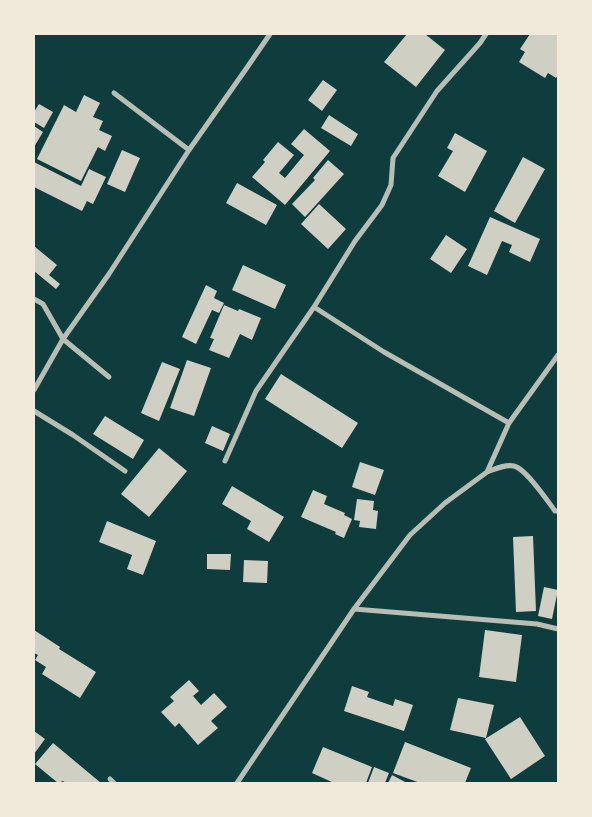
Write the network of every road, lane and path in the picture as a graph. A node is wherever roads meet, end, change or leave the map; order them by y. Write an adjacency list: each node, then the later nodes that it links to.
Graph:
1 (270, 34): 4 (street)
2 (486, 34): 6 (street)
3 (114, 93): 4 (street)
4 (189, 150): 7 (street)
5 (34, 299): 7 (street)
6 (314, 307): 12 (street); 13 (street)
7 (63, 340): 9 (street); 10 (street)
8 (558, 355): 12 (street)
9 (109, 377)
10 (34, 390)
11 (34, 411): 14 (street)
12 (509, 423): 15 (street)
13 (225, 462)
14 (125, 471)
15 (487, 472): 16 (street); 17 (street)
16 (558, 511)
17 (354, 609): 18 (street); 19 (street)
18 (558, 629)
19 (237, 783)

